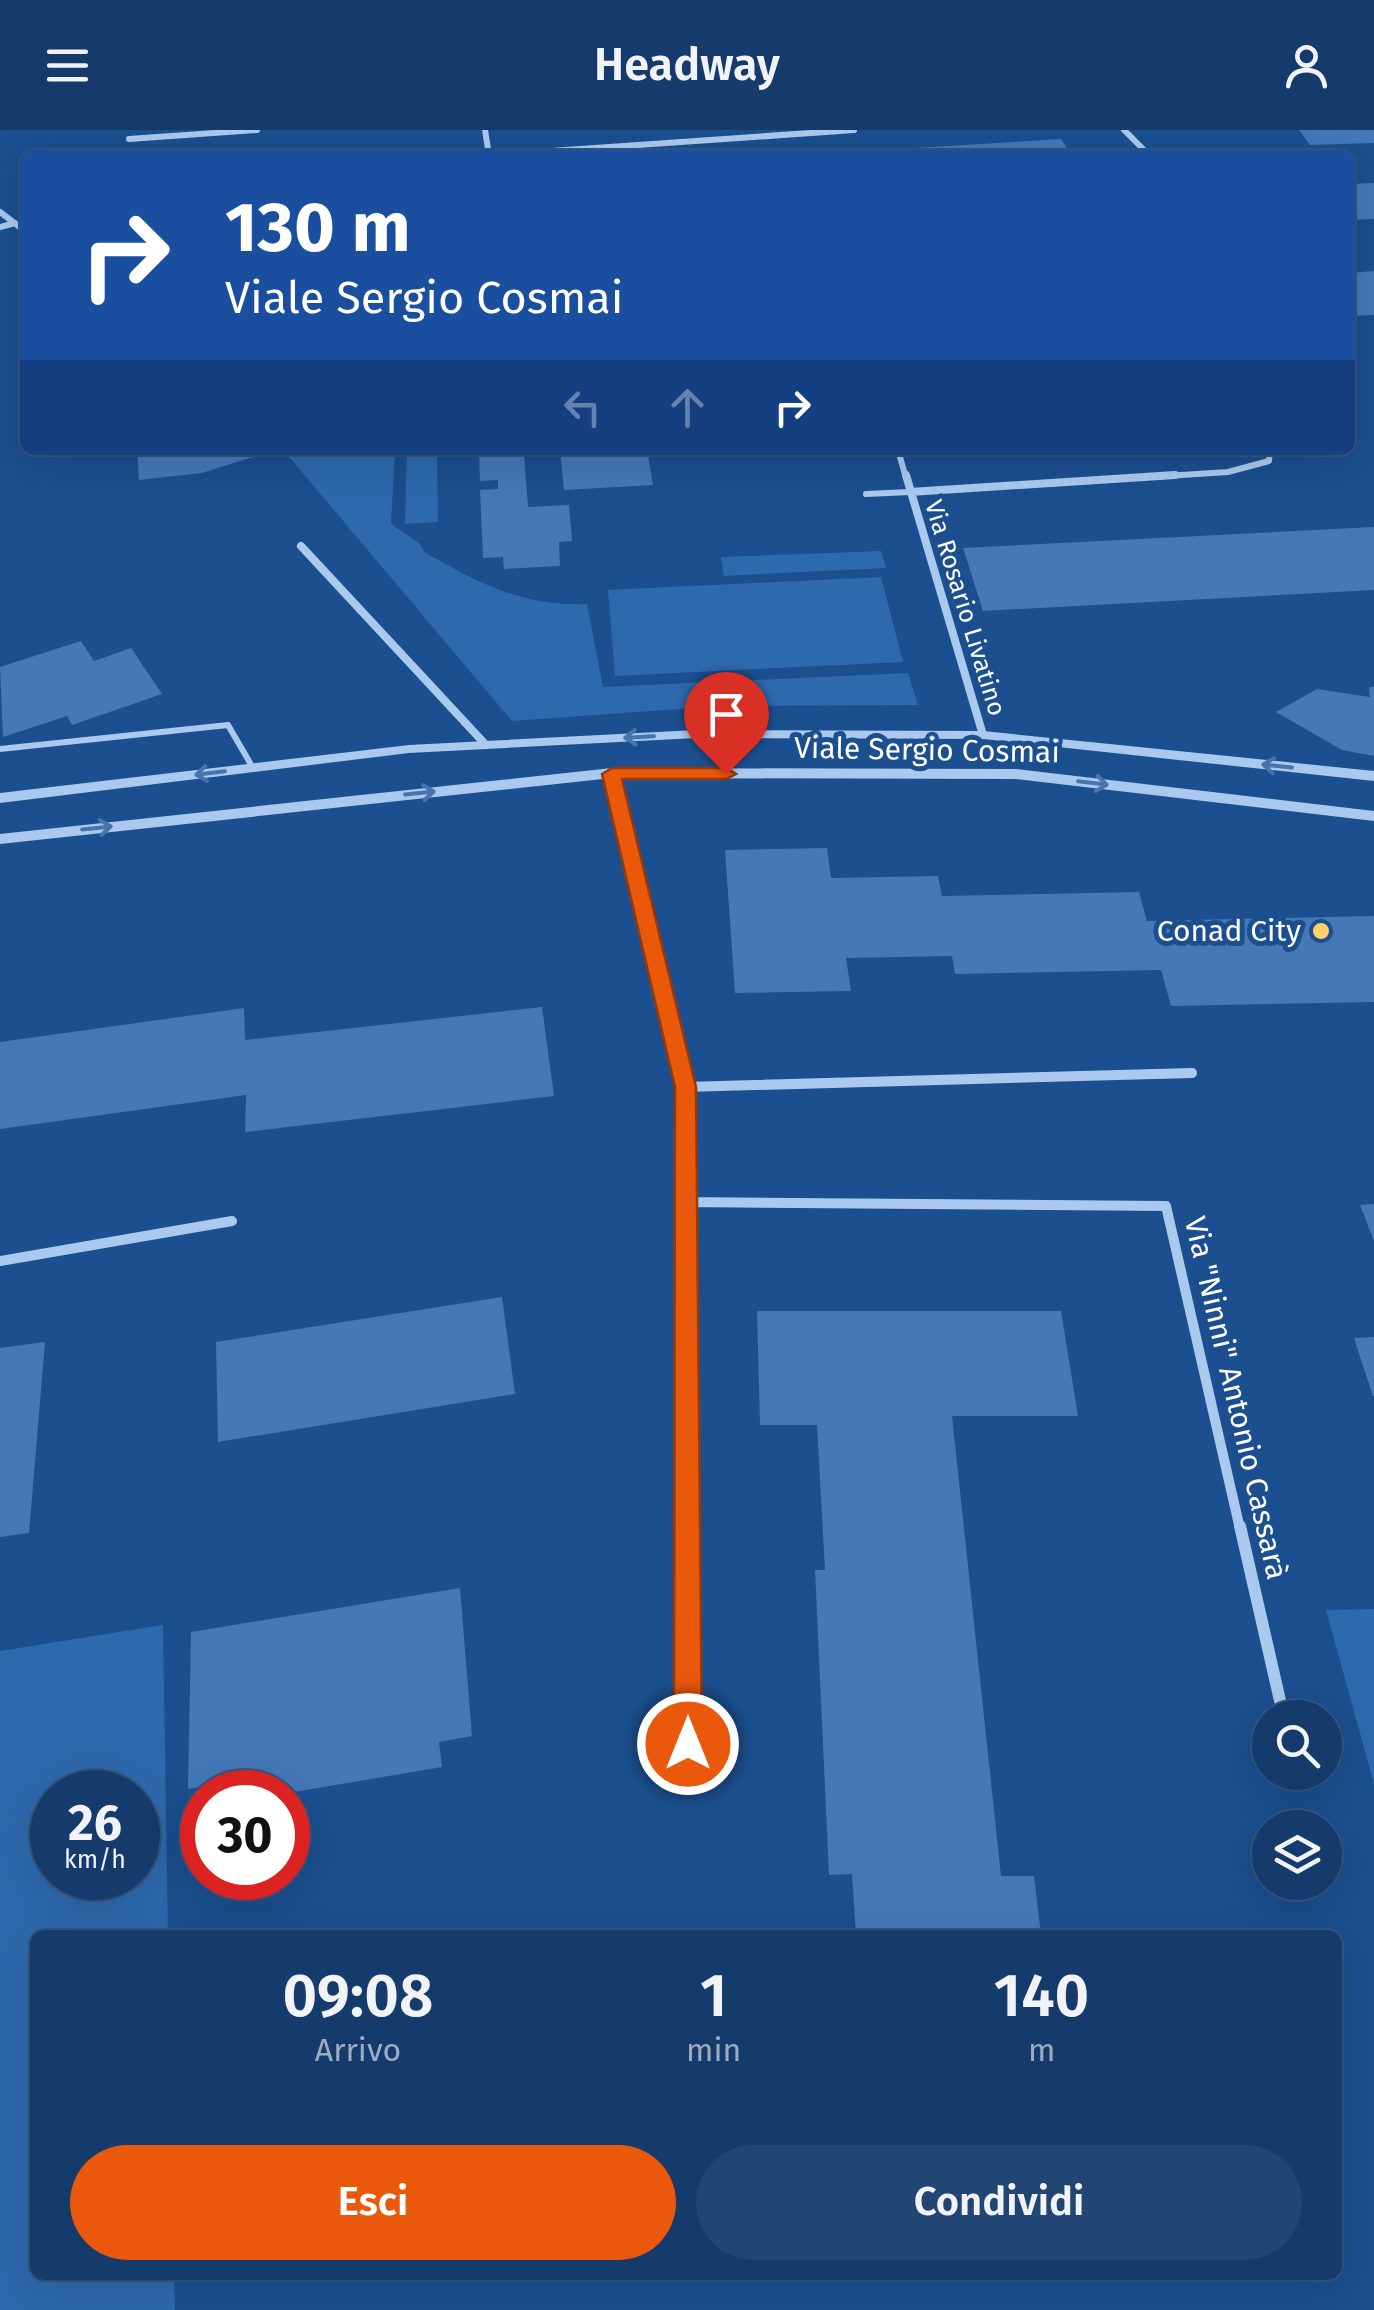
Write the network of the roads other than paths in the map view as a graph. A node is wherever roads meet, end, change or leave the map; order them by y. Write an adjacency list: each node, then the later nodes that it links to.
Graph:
1 (257, 130): 6 (street)
2 (719, 130): 5 (street)
3 (854, 130): 5 (street)
4 (1124, 130): 8 (street)
5 (722, 138): 7 (street)
6 (129, 139)
7 (559, 150)
8 (1144, 150)
9 (0, 212): 10 (street)
10 (15, 223): 11 (street); 12 (street)
11 (20, 227)
12 (0, 228)
13 (899, 455): 15 (street, Via Rosario Livatino)
14 (1270, 455): 15 (street, Via Rosario Livatino)
15 (910, 492): 16 (lane); 18 (street, Via Rosario Livatino)
16 (866, 494)
17 (301, 546): 19 (street)
18 (983, 735): 19 (street, Viale Sergio Cosmai, one-way to 19); 23 (street, Viale Sergio Cosmai, one-way to 18)
19 (486, 745): 21 (street, Viale Sergio Cosmai)
20 (0, 749): 21 (lane)
21 (253, 768): 24 (street, Viale Sergio Cosmai, one-way to 24)
22 (612, 774): 25 (street, Viale Sergio Cosmai, one-way to 25); 26 (street, Viale Sergio Cosmai, one-way to 22); 28 (street)
23 (1374, 776)
24 (0, 798)
25 (1374, 816)
26 (0, 839)
27 (1192, 1073): 28 (street)
28 (685, 1087): 29 (street)
29 (686, 1202): 32 (street, Via "Ninni" Antonio Cassarà); 33 (street)
30 (232, 1220): 31 (street)
31 (0, 1262)
32 (1280, 1700)
33 (688, 1744)

